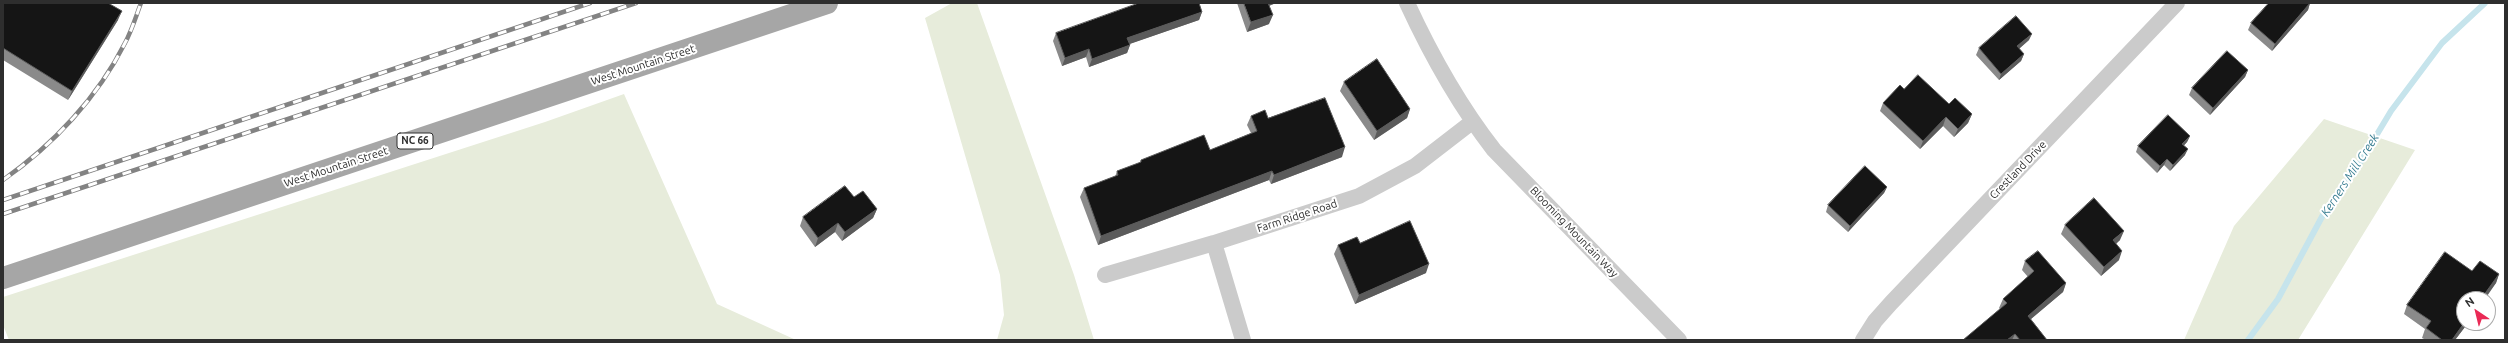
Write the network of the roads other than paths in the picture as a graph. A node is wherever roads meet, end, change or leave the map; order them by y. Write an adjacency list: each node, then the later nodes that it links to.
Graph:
1 (828, 3): 7 (main road, West Mountain Street / NC 66)
2 (1407, 3): 4 (street, Blooming Mountain Way)
3 (2177, 3): 10 (street, Crestland Drive)
4 (1472, 122): 5 (street, Farm Ridge Road); 9 (street, Blooming Mountain Way)
5 (1214, 243): 6 (street, Farm Ridge Road); 8 (street)
6 (1105, 275)
7 (3, 278)
8 (1243, 340)
9 (1679, 340)
10 (1863, 340)

